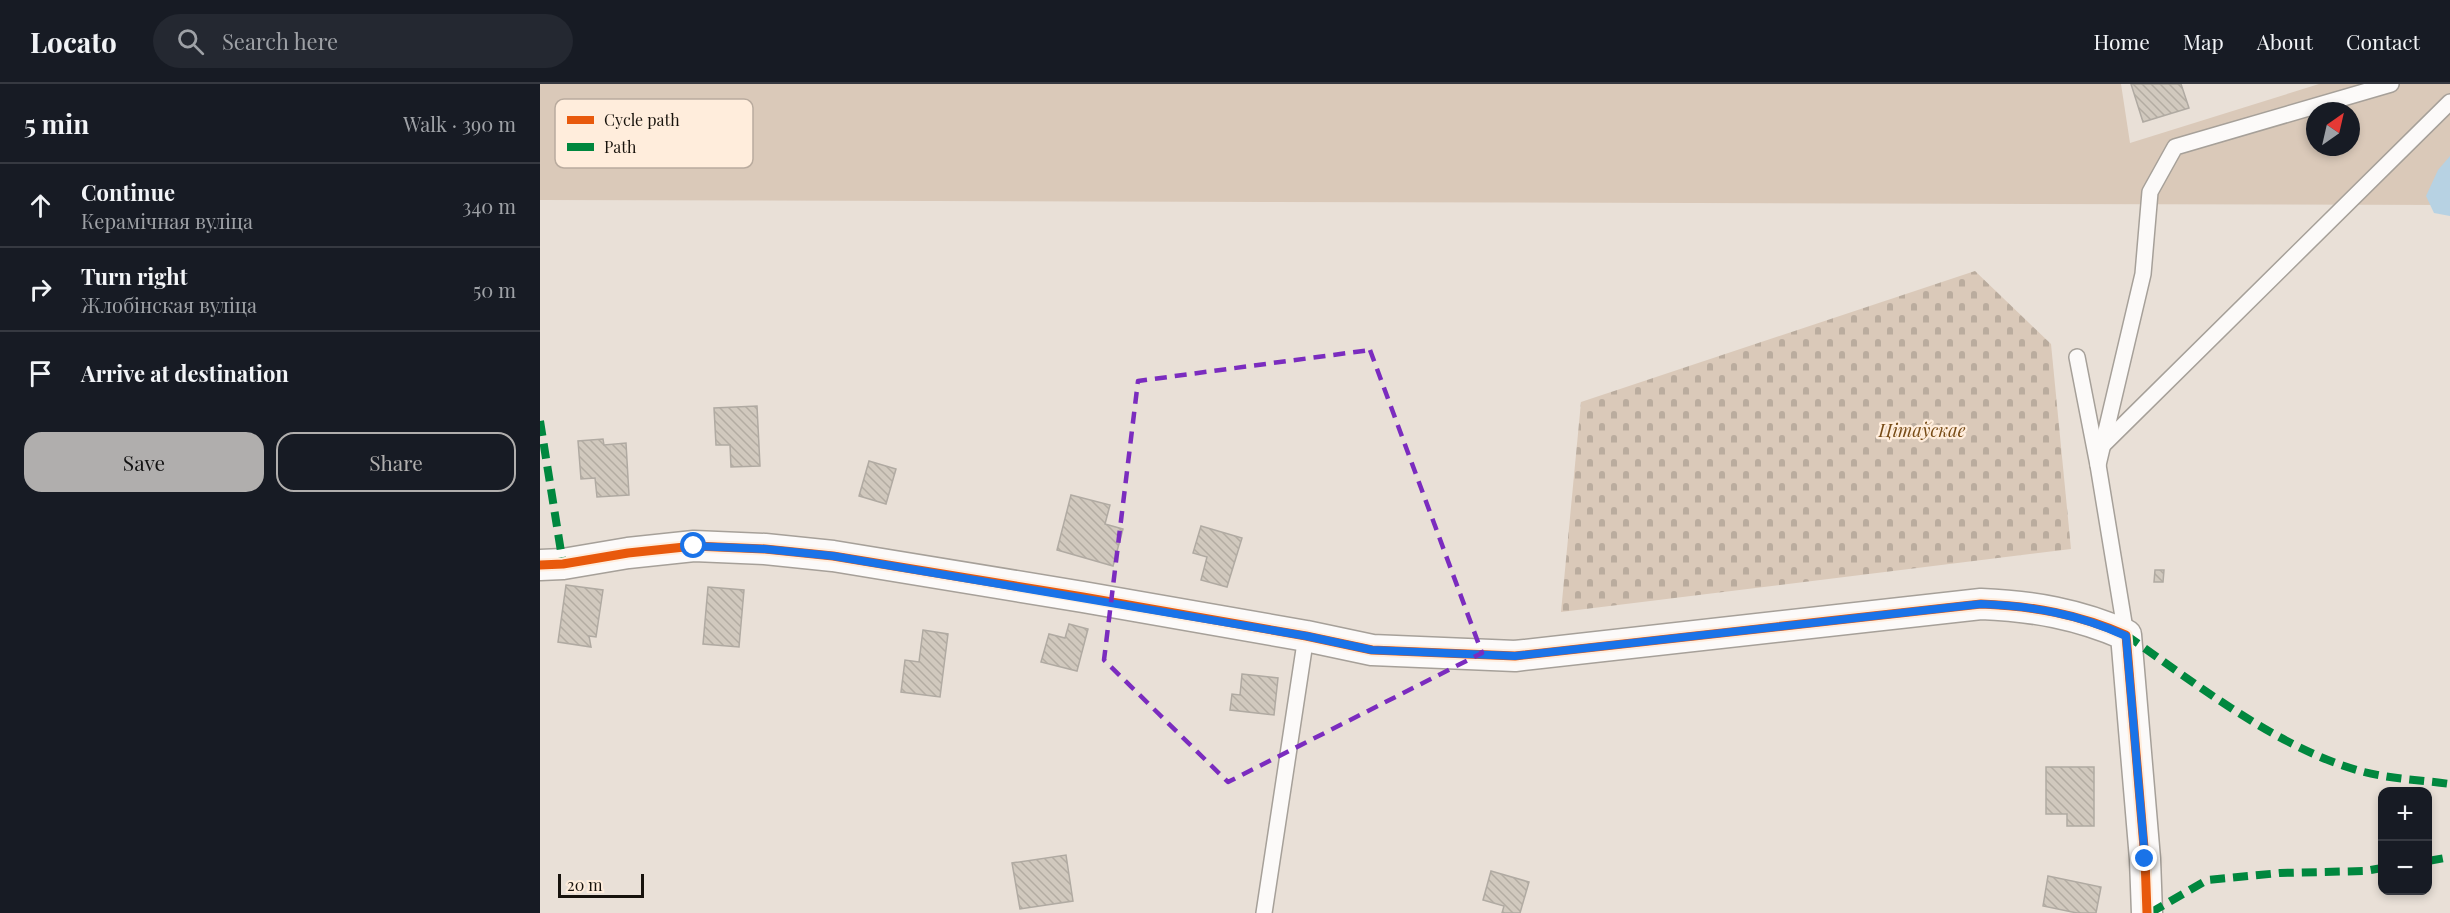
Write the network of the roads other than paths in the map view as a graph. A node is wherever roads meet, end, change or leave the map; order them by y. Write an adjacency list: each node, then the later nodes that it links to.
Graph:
1 (2391, 84): 4 (lane)
2 (2450, 102): 4 (lane)
3 (2077, 357): 5 (lane)
4 (2103, 445): 5 (lane)
5 (2098, 465): 8 (lane)
6 (540, 565): 7 (street)
7 (1306, 636): 8 (street); 9 (lane)
8 (2126, 636): 10 (street)
9 (1264, 913)
10 (2147, 913)

